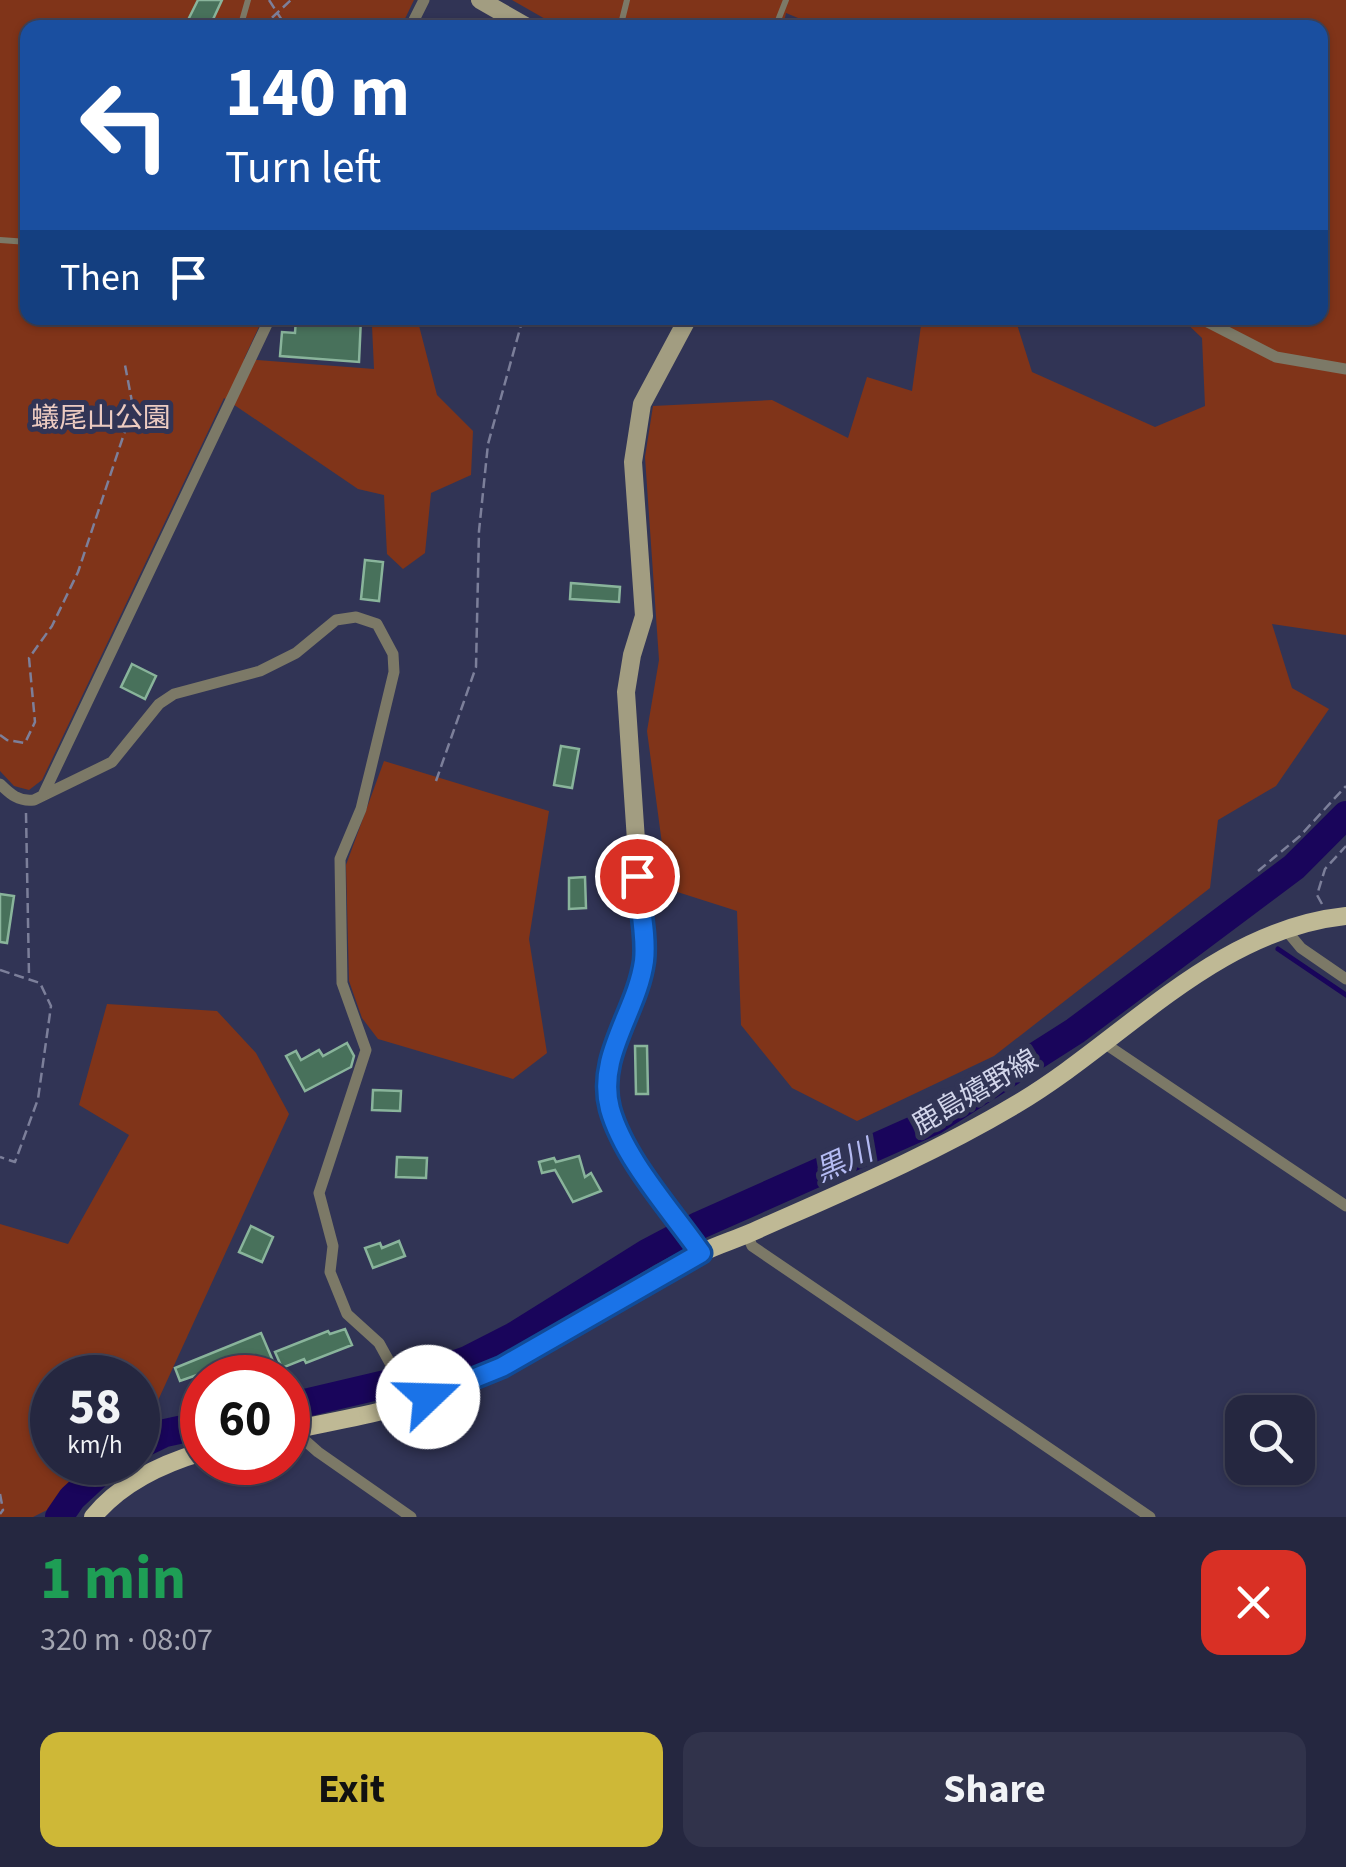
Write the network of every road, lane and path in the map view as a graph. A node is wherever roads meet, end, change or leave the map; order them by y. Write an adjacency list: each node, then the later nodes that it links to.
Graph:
1 (269, 0): 4 (path)
2 (292, 0): 4 (path)
3 (480, 0): 7 (street)
4 (276, 11): 5 (path); 6 (path)
5 (268, 20)
6 (282, 20)
7 (515, 20)
8 (267, 325): 18 (street)
9 (521, 325): 15 (path)
10 (684, 325): 31 (street)
11 (1214, 325): 13 (street)
12 (125, 365): 14 (path)
13 (1346, 370)
14 (0, 734)
15 (436, 781)
16 (0, 784): 19 (street)
17 (1346, 786): 21 (path)
18 (42, 795): 19 (street); 32 (street)
19 (25, 801): 25 (path)
20 (1346, 846): 22 (path)
21 (1258, 870)
22 (1337, 917): 23 (main road, 鹿島嬉野線)
23 (1286, 930): 26 (street); 27 (main road, 鹿島嬉野線)
24 (0, 970): 25 (path)
25 (29, 977): 28 (path)
26 (1346, 979)
27 (1104, 1042): 29 (street); 30 (main road, 鹿島嬉野線)
28 (0, 1157)
29 (1346, 1206)
30 (747, 1234): 31 (main road, 鹿島嬉野線); 40 (street)
31 (701, 1253): 32 (main road, 鹿島嬉野線)
32 (403, 1405): 33 (main road, 鹿島嬉野線)
33 (310, 1426)
34 (310, 1446): 39 (street)
35 (180, 1458): 38 (main road)
36 (0, 1494): 37 (path)
37 (0, 1514)
38 (93, 1517)
39 (412, 1517)
40 (1150, 1517)

